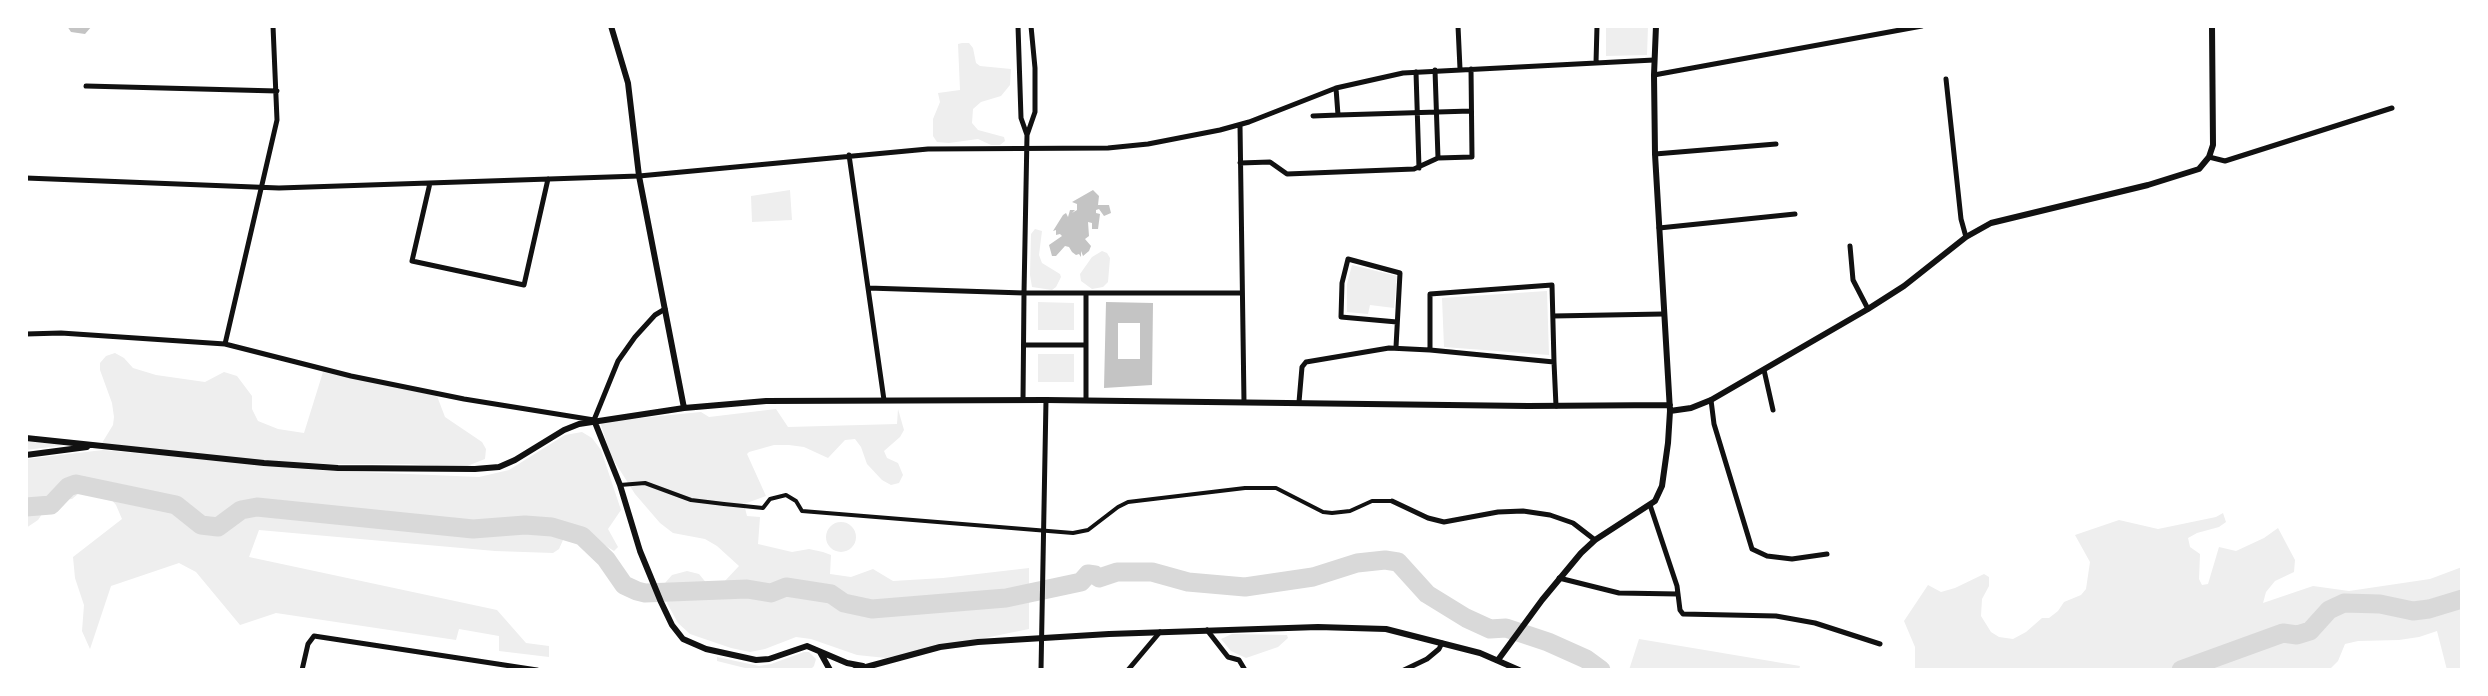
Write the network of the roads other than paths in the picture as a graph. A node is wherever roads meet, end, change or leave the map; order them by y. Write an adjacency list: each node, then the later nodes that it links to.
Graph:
1 (273, 26): 20 (street)
2 (611, 26): 37 (street)
3 (1018, 26): 28 (street)
4 (1031, 26): 28 (street)
5 (1458, 26): 12 (street)
6 (1597, 26): 11 (street)
7 (1656, 26): 10 (street)
8 (1922, 26): 16 (street)
9 (2212, 26): 33 (street)
10 (1654, 60): 11 (street); 16 (street)
11 (1596, 63): 13 (street)
12 (1460, 69): 13 (street); 14 (street)
13 (1471, 69): 22 (street)
14 (1435, 70): 15 (street); 24 (street)
15 (1416, 72): 19 (street); 23 (street)
16 (1654, 75): 31 (street)
17 (1946, 79): 44 (street)
18 (86, 86): 20 (street)
19 (1336, 88): 25 (street); 27 (street)
20 (276, 91): 41 (street)
21 (2392, 108): 33 (street)
22 (1471, 111): 24 (street); 34 (street)
23 (1417, 112): 24 (street); 25 (street); 36 (street)
24 (1436, 112): 34 (street)
25 (1338, 115): 26 (street)
26 (1313, 116)
27 (1240, 125): 30 (street); 35 (street)
28 (1027, 135): 30 (street)
29 (1776, 144): 31 (street)
30 (1027, 149): 32 (street); 47 (street)
31 (1655, 154): 43 (street)
32 (849, 155): 37 (street); 46 (street)
33 (2209, 157): 44 (street)
34 (1438, 158): 36 (street)
35 (1240, 163): 36 (street); 49 (street)
36 (1419, 168)
37 (638, 176): 39 (street); 50 (street)
38 (26, 178): 41 (street)
39 (548, 179): 40 (street); 40 (street)
40 (430, 184): 41 (street)
41 (262, 188): 56 (street)
42 (1795, 214): 43 (street)
43 (1659, 228): 52 (street)
44 (1966, 237): 51 (street)
45 (1850, 246): 51 (street)
46 (868, 288): 47 (street); 63 (street)
47 (1024, 293): 48 (street); 57 (street)
48 (1086, 293): 49 (street); 58 (street)
49 (1242, 293): 68 (street)
50 (665, 309): 71 (street); 74 (street)
51 (1868, 309): 62 (street)
52 (1663, 314): 53 (street); 72 (street)
53 (1553, 316): 60 (street); 61 (street)
54 (1397, 322): 54 (street); 59 (street)
55 (26, 334): 56 (street)
56 (225, 344): 74 (street)
57 (1024, 345): 58 (street); 64 (street)
58 (1086, 345): 66 (street)
59 (1396, 347): 60 (street); 69 (street)
60 (1430, 350): 61 (street)
61 (1554, 362): 70 (street)
62 (1764, 370): 67 (street); 73 (street)
63 (884, 400): 64 (street); 71 (street)
64 (1023, 400): 65 (street)
65 (1046, 400): 66 (street); 97 (street)
66 (1086, 400): 68 (street)
67 (1711, 400): 72 (street); 82 (street)
68 (1244, 402): 69 (street)
69 (1299, 402): 70 (street)
70 (1556, 406): 72 (street)
71 (684, 408): 74 (street)
72 (1670, 408): 80 (street)
73 (1772, 410)
74 (594, 420): 76 (street); 78 (street)
75 (26, 438): 76 (street)
76 (96, 446): 77 (street)
77 (26, 455)
78 (620, 485): 79 (street); 89 (street)
79 (1392, 501): 81 (street)
80 (1650, 505): 81 (street); 84 (street)
81 (1595, 540): 83 (street)
82 (1827, 554)
83 (1559, 578): 84 (street); 90 (street)
84 (1678, 594): 88 (street)
85 (1207, 630): 86 (street); 87 (street); 99 (street)
86 (1160, 632): 91 (street); 98 (street)
87 (1442, 643): 90 (street); 100 (street)
88 (1880, 644)
89 (818, 649): 91 (street); 95 (street)
90 (1498, 660): 101 (street)
91 (866, 666): 96 (street)
92 (511, 668): 93 (street); 94 (street)
93 (302, 670)
94 (537, 670)
95 (830, 670)
96 (855, 670)
97 (1041, 670)
98 (1128, 670)
99 (1245, 670)
100 (1404, 670)
101 (1519, 670)

